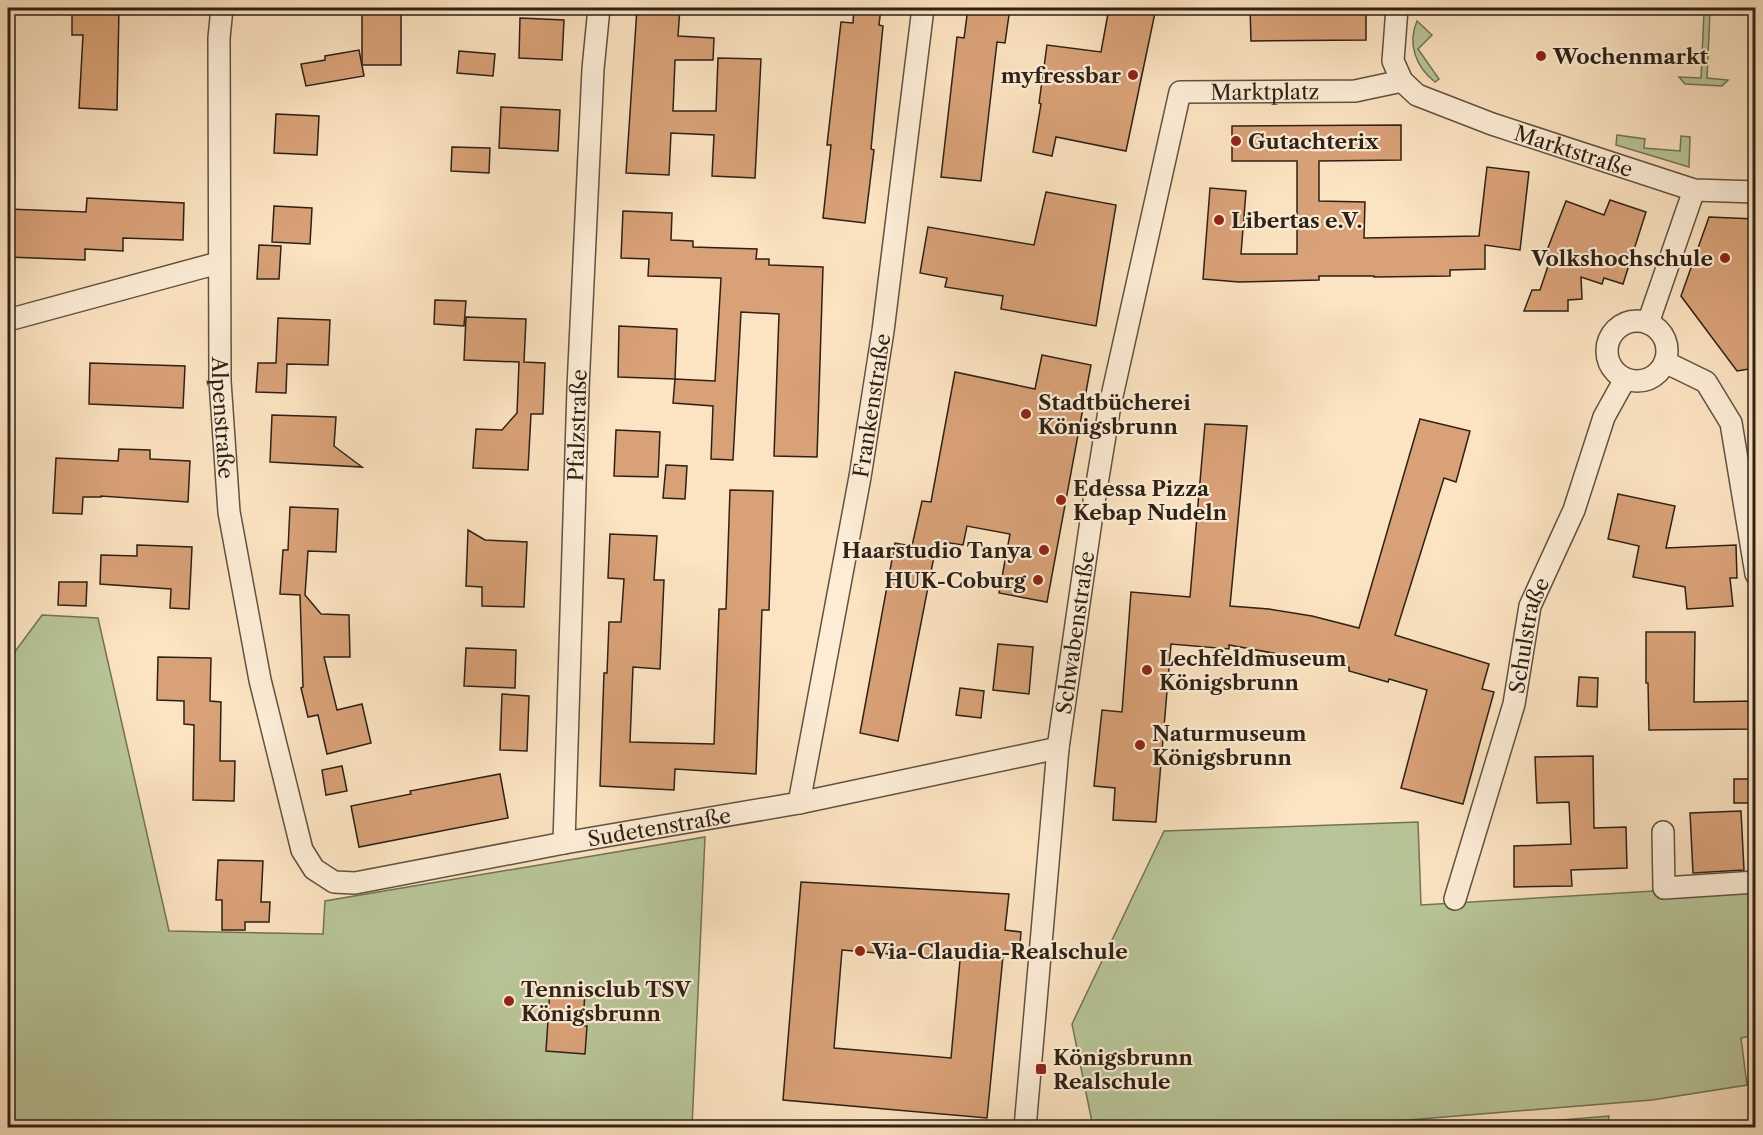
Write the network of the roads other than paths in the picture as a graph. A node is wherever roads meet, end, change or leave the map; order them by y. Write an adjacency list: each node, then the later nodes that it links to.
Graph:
1 (222, 8): 9 (street, Alpenstraße)
2 (599, 8): 19 (street, Pfalzstraße)
3 (923, 8): 16 (street, Frankenstraße)
4 (1397, 8): 5 (street)
5 (1402, 81): 6 (street, Marktplatz); 7 (street, Marktstraße)
6 (1168, 144): 15 (street, Schwabenstraße)
7 (1694, 190): 8 (street, Marktstraße); 11 (street)
8 (1755, 192)
9 (218, 263): 10 (street); 17 (street, Alpenstraße)
10 (8, 320)
11 (1648, 322): 12 (street); 13 (street)
12 (1665, 362): 13 (street); 14 (street)
13 (1625, 379): 21 (street, Schulstraße)
14 (1755, 574)
15 (1058, 748): 16 (street, Sudetenstraße); 22 (street, Schwabenstraße)
16 (799, 803): 19 (street, Sudetenstraße)
17 (295, 820): 19 (street, Sudetenstraße)
18 (1663, 832): 20 (street)
19 (564, 843)
20 (1755, 882)
21 (1455, 899)
22 (1025, 1128)

